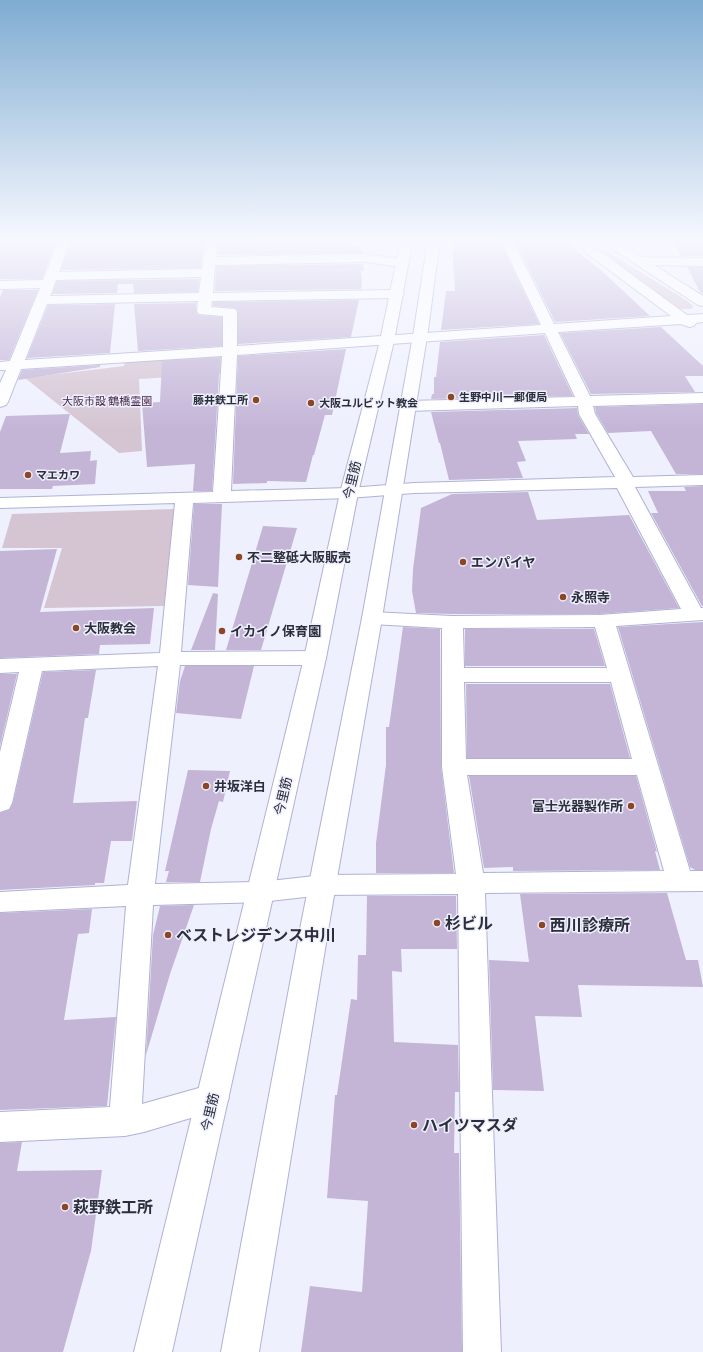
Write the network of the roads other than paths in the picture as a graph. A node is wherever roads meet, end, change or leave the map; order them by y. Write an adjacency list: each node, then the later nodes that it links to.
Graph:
1 (41, 302): 14 (street)
2 (205, 302): 13 (street)
3 (395, 302): 12 (street, 今里筋)
4 (429, 302): 11 (street)
5 (537, 302): 9 (street)
6 (660, 302): 8 (street)
7 (703, 318): 8 (street)
8 (683, 319): 9 (street); 10 (street)
9 (550, 330): 11 (street); 17 (street)
10 (703, 332)
11 (426, 338): 12 (street); 18 (street)
12 (387, 341): 13 (street); 22 (street, 今里筋)
13 (230, 350): 14 (street); 23 (street)
14 (7, 365): 16 (street)
15 (703, 398): 17 (street)
16 (0, 402)
17 (585, 402): 18 (street); 20 (street)
18 (407, 406): 21 (street)
19 (703, 480): 20 (street)
20 (625, 482): 21 (street); 26 (street)
21 (394, 490): 22 (street); 27 (street)
22 (349, 493): 23 (street); 30 (street, 今里筋)
23 (222, 497): 24 (street)
24 (184, 498): 25 (street); 31 (street)
25 (0, 503)
26 (699, 614): 28 (street)
27 (372, 618): 29 (street); 41 (street)
28 (604, 621): 29 (street); 35 (street)
29 (452, 622): 34 (street)
30 (315, 658): 31 (street); 42 (street, 今里筋)
31 (170, 659): 32 (street); 43 (street)
32 (32, 665): 33 (street); 38 (street)
33 (0, 666)
34 (454, 675): 35 (street); 36 (street)
35 (620, 675): 37 (street)
36 (454, 767): 37 (street); 40 (street)
37 (647, 767): 39 (street)
38 (0, 803)
39 (691, 882): 40 (street)
40 (471, 884): 41 (street); 50 (street)
41 (322, 886): 42 (street); 49 (street)
42 (261, 892): 43 (street); 45 (street, 今里筋)
43 (140, 895): 44 (street); 46 (street)
44 (0, 902)
45 (213, 1098): 46 (street); 48 (street, 今里筋)
46 (125, 1121): 47 (street)
47 (0, 1127)
48 (153, 1352)
49 (240, 1352)
50 (482, 1352)

